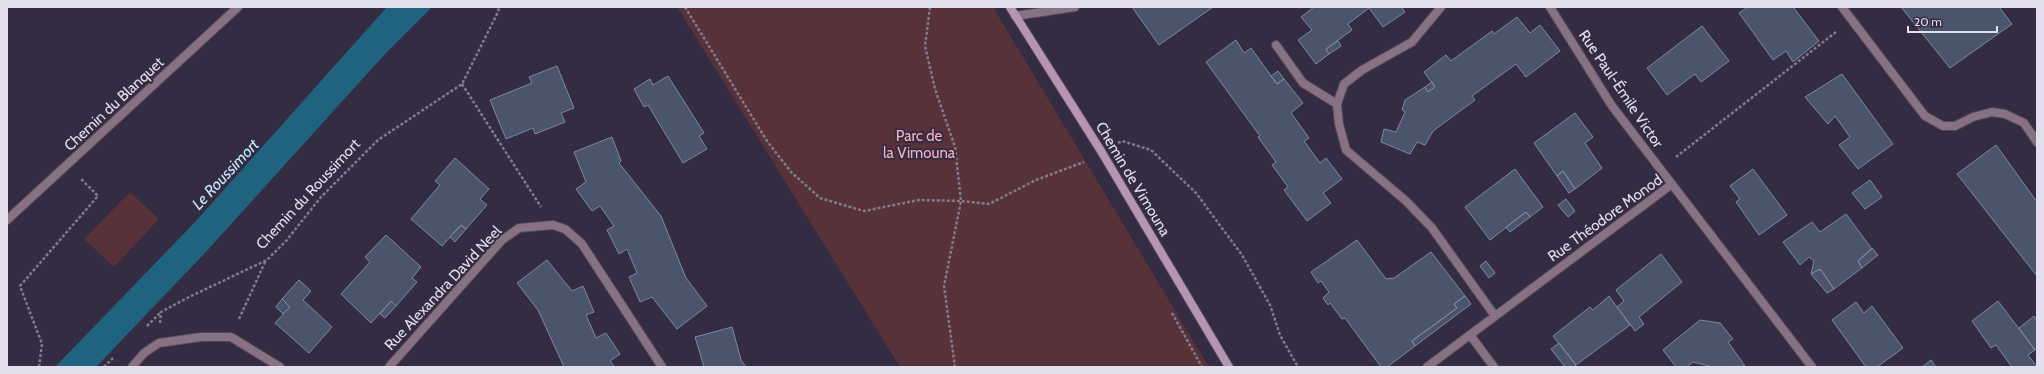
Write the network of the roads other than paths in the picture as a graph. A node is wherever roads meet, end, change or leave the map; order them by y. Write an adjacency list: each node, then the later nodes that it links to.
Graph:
1 (238, 7): 12 (street, Chemin du Blanquet)
2 (1010, 7): 7 (street, Chemin de Vimouna)
3 (1075, 7): 7 (street)
4 (1441, 7): 9 (street)
5 (1550, 7): 11 (street, Rue Paul-Émile Victor)
6 (1842, 7): 10 (street)
7 (1015, 16): 19 (street, Chemin de Vimouna)
8 (1276, 45): 9 (street)
9 (1336, 104): 13 (street)
10 (2037, 142)
11 (1672, 184): 13 (street, Rue Théodore Monod); 22 (street, Rue Théodore Monod)
12 (7, 220)
13 (1496, 316): 14 (street, Rue Théodore Monod)
14 (1470, 335): 20 (street, Rue Théodore Monod); 21 (street)
15 (132, 367): 16 (street)
16 (280, 367)
17 (389, 367): 18 (street, Rue Alexandra David Neel)
18 (662, 367)
19 (1229, 367)
20 (1427, 367)
21 (1494, 367)
22 (1812, 367)

